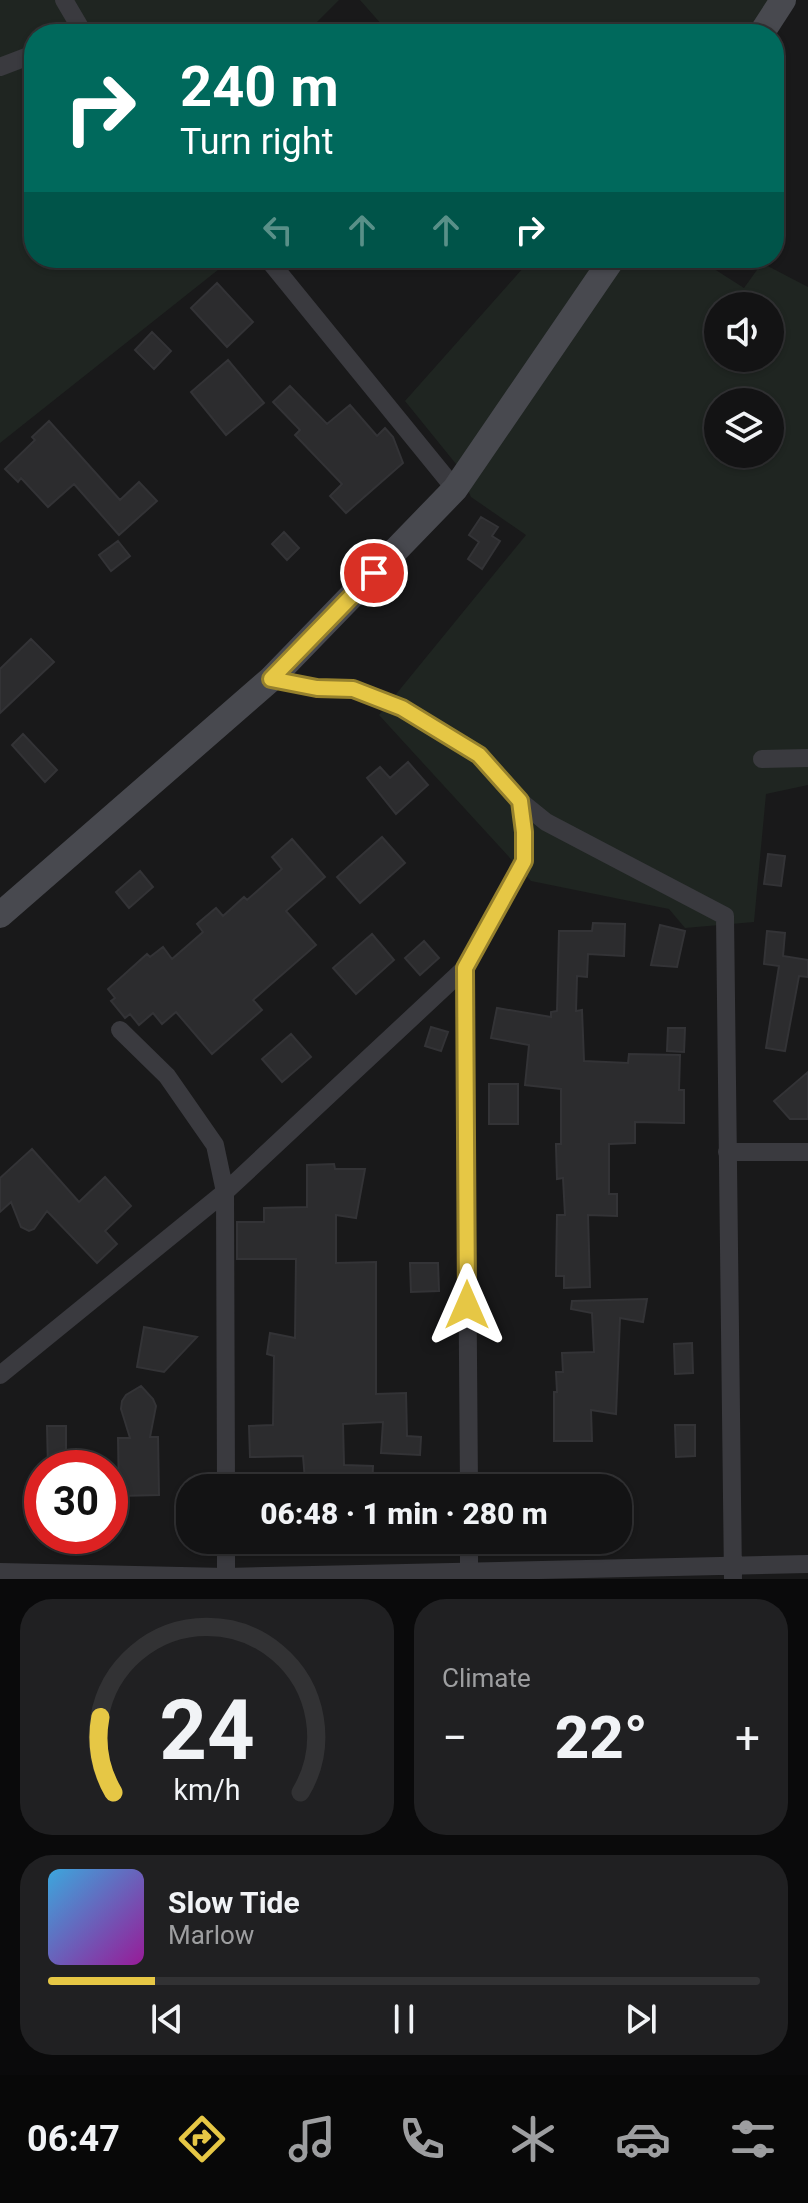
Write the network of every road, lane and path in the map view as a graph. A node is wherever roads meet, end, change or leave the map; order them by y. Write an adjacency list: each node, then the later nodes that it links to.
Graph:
1 (64, 0): 3 (street)
2 (783, 0): 4 (main road)
3 (78, 24)
4 (767, 24)
5 (24, 58): 6 (street)
6 (0, 67)
7 (275, 268): 9 (street)
8 (606, 268): 9 (main road)
9 (455, 489): 10 (main road)
10 (271, 679): 13 (street); 14 (main road)
11 (808, 758): 12 (street)
12 (762, 759)
13 (520, 801): 15 (street); 17 (street)
14 (0, 915)
15 (465, 968): 19 (street); 22 (street)
16 (120, 1030): 19 (street)
17 (727, 1152): 18 (street); 27 (street)
18 (808, 1152)
19 (225, 1192): 20 (street); 21 (street)
20 (0, 1375)
21 (226, 1474)
22 (469, 1474)
23 (226, 1554): 30 (street)
24 (469, 1554): 28 (street)
25 (808, 1564): 27 (street)
26 (0, 1572): 29 (street)
27 (732, 1572): 28 (street)
28 (469, 1575): 30 (street)
29 (108, 1577): 30 (street)
30 (226, 1578)

